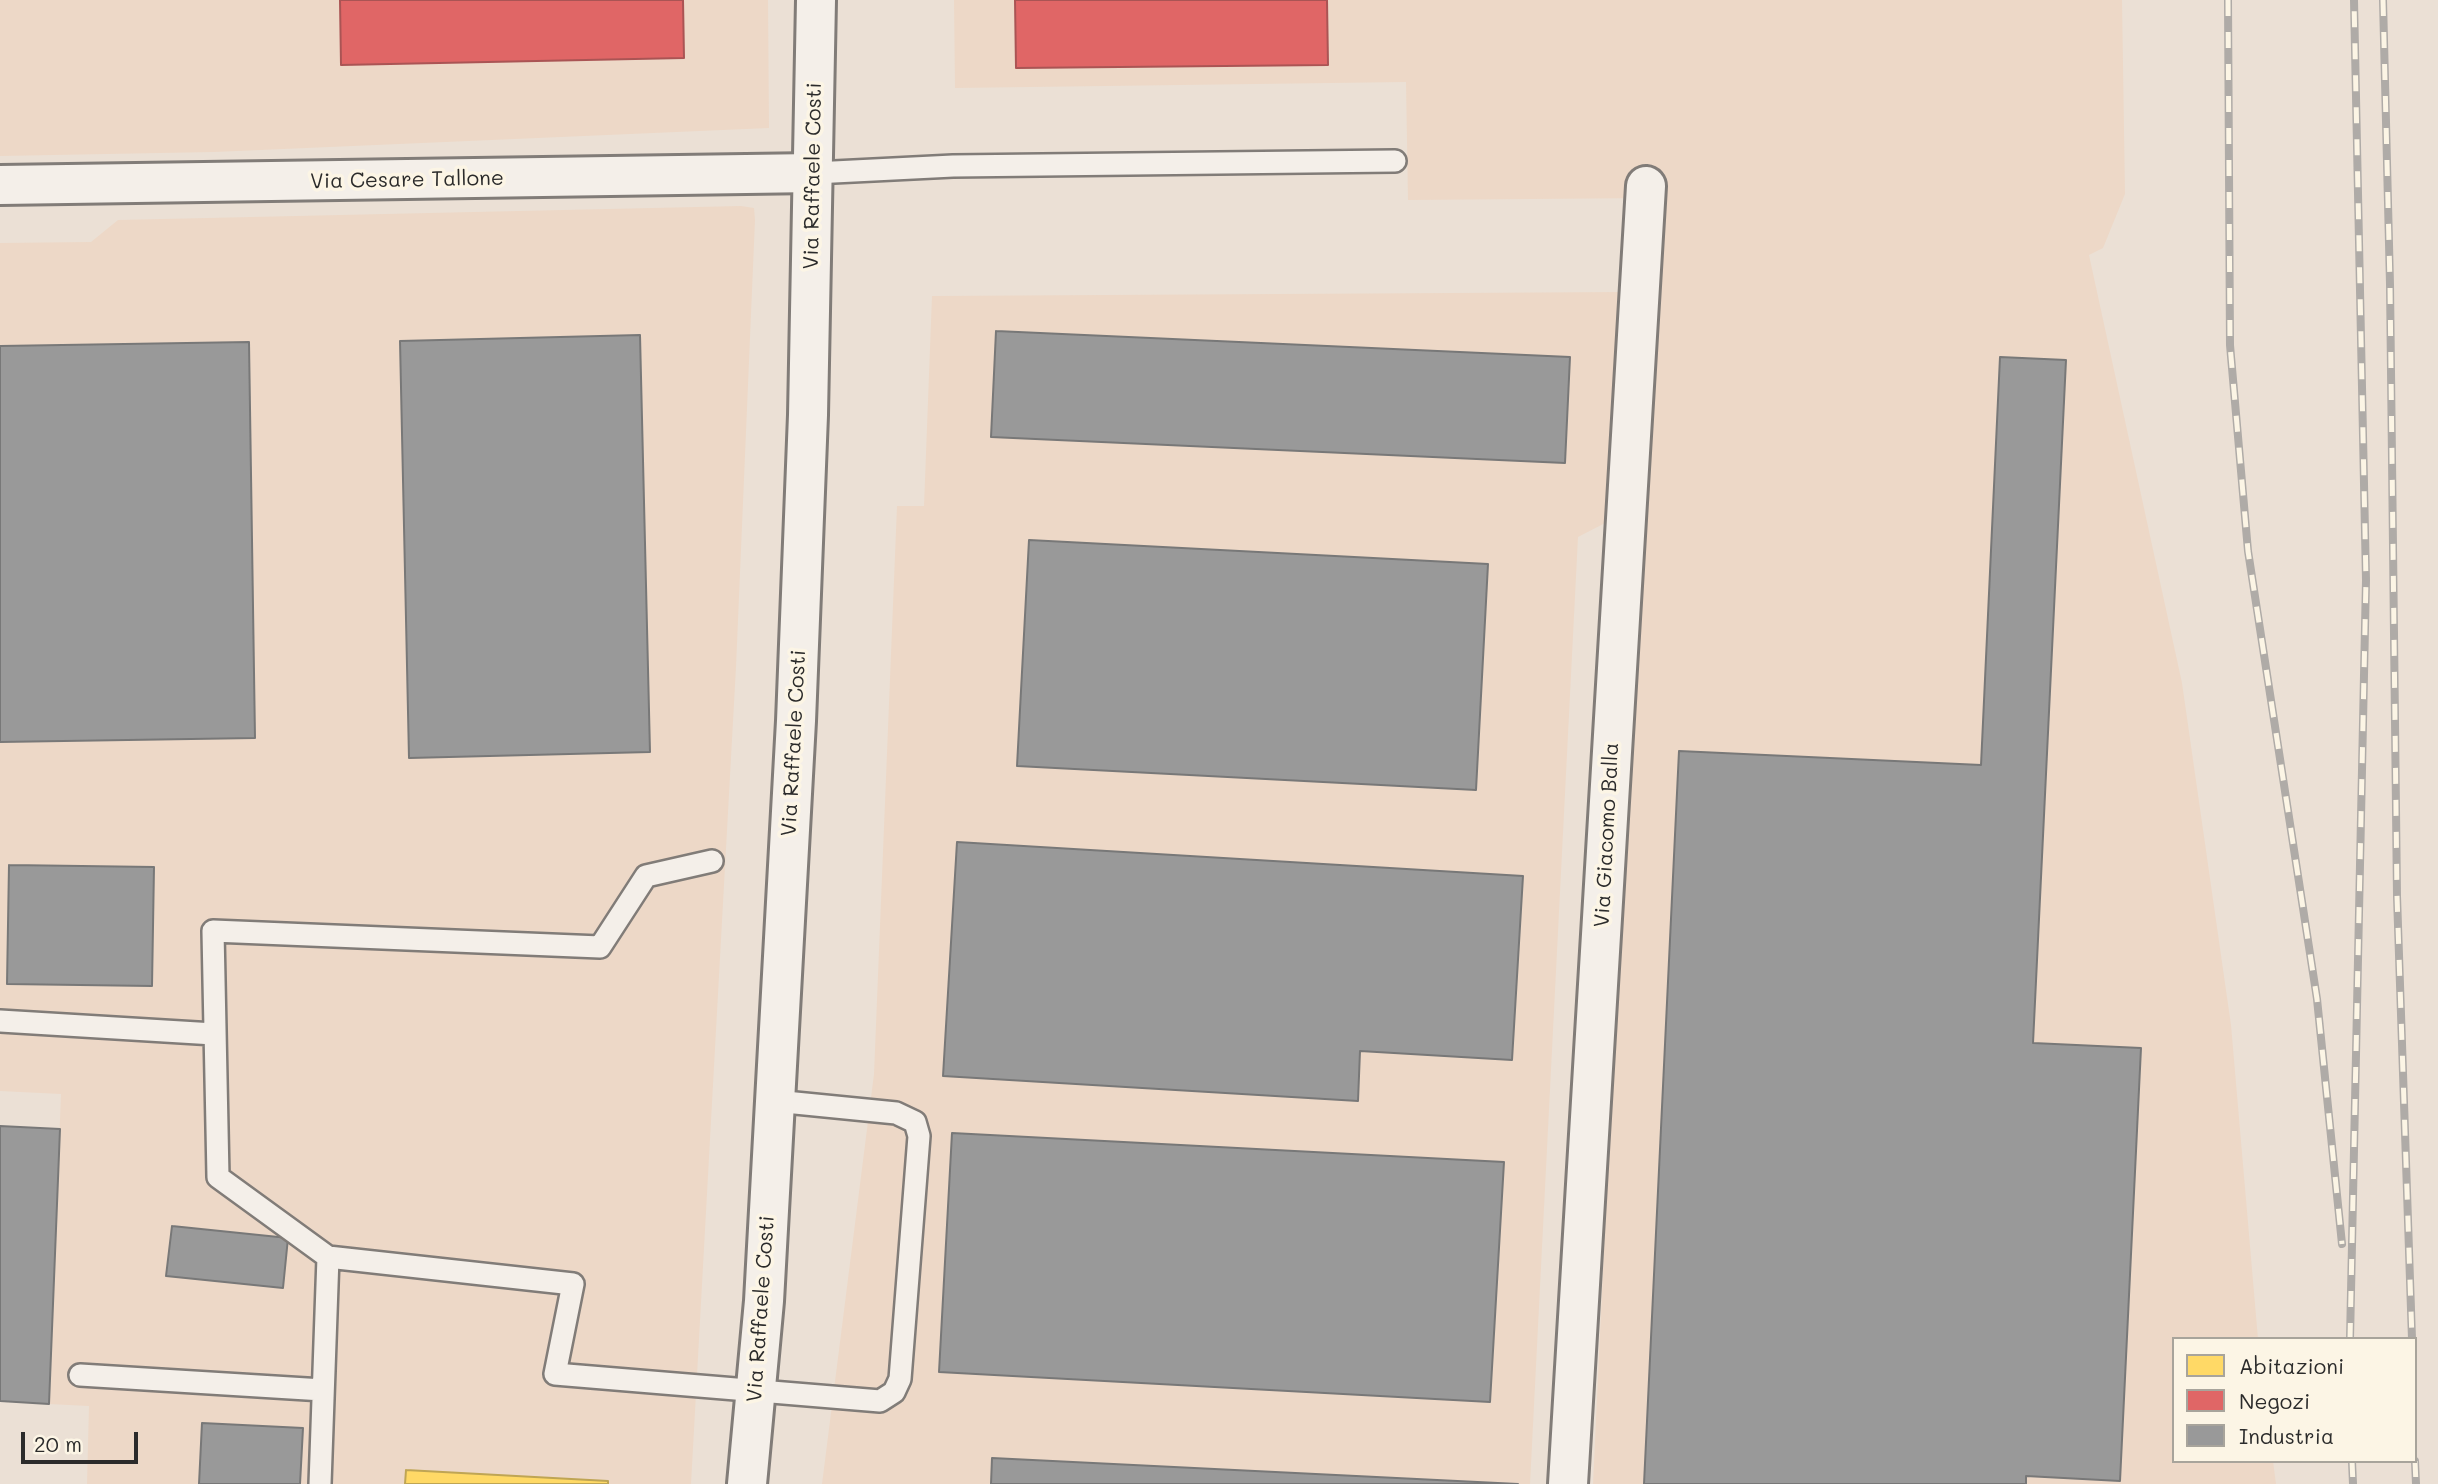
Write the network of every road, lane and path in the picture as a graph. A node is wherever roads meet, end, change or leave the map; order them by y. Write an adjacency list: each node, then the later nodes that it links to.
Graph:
1 (816, 0): 3 (street, Via Raffaele Costi)
2 (1395, 161): 3 (lane)
3 (814, 173): 4 (street, Via Cesare Tallone); 9 (street, Via Raffaele Costi)
4 (0, 185)
5 (1646, 186): 16 (street, Via Giacomo Balla)
6 (712, 861): 8 (lane)
7 (0, 1021): 8 (lane)
8 (214, 1034): 10 (lane)
9 (775, 1101): 13 (street, Via Raffaele Costi); 13 (lane)
10 (328, 1257): 12 (lane); 13 (lane)
11 (80, 1375): 12 (lane)
12 (323, 1390): 14 (lane)
13 (755, 1392): 15 (street, Via Raffaele Costi)
14 (320, 1484)
15 (747, 1484)
16 (1568, 1484)

